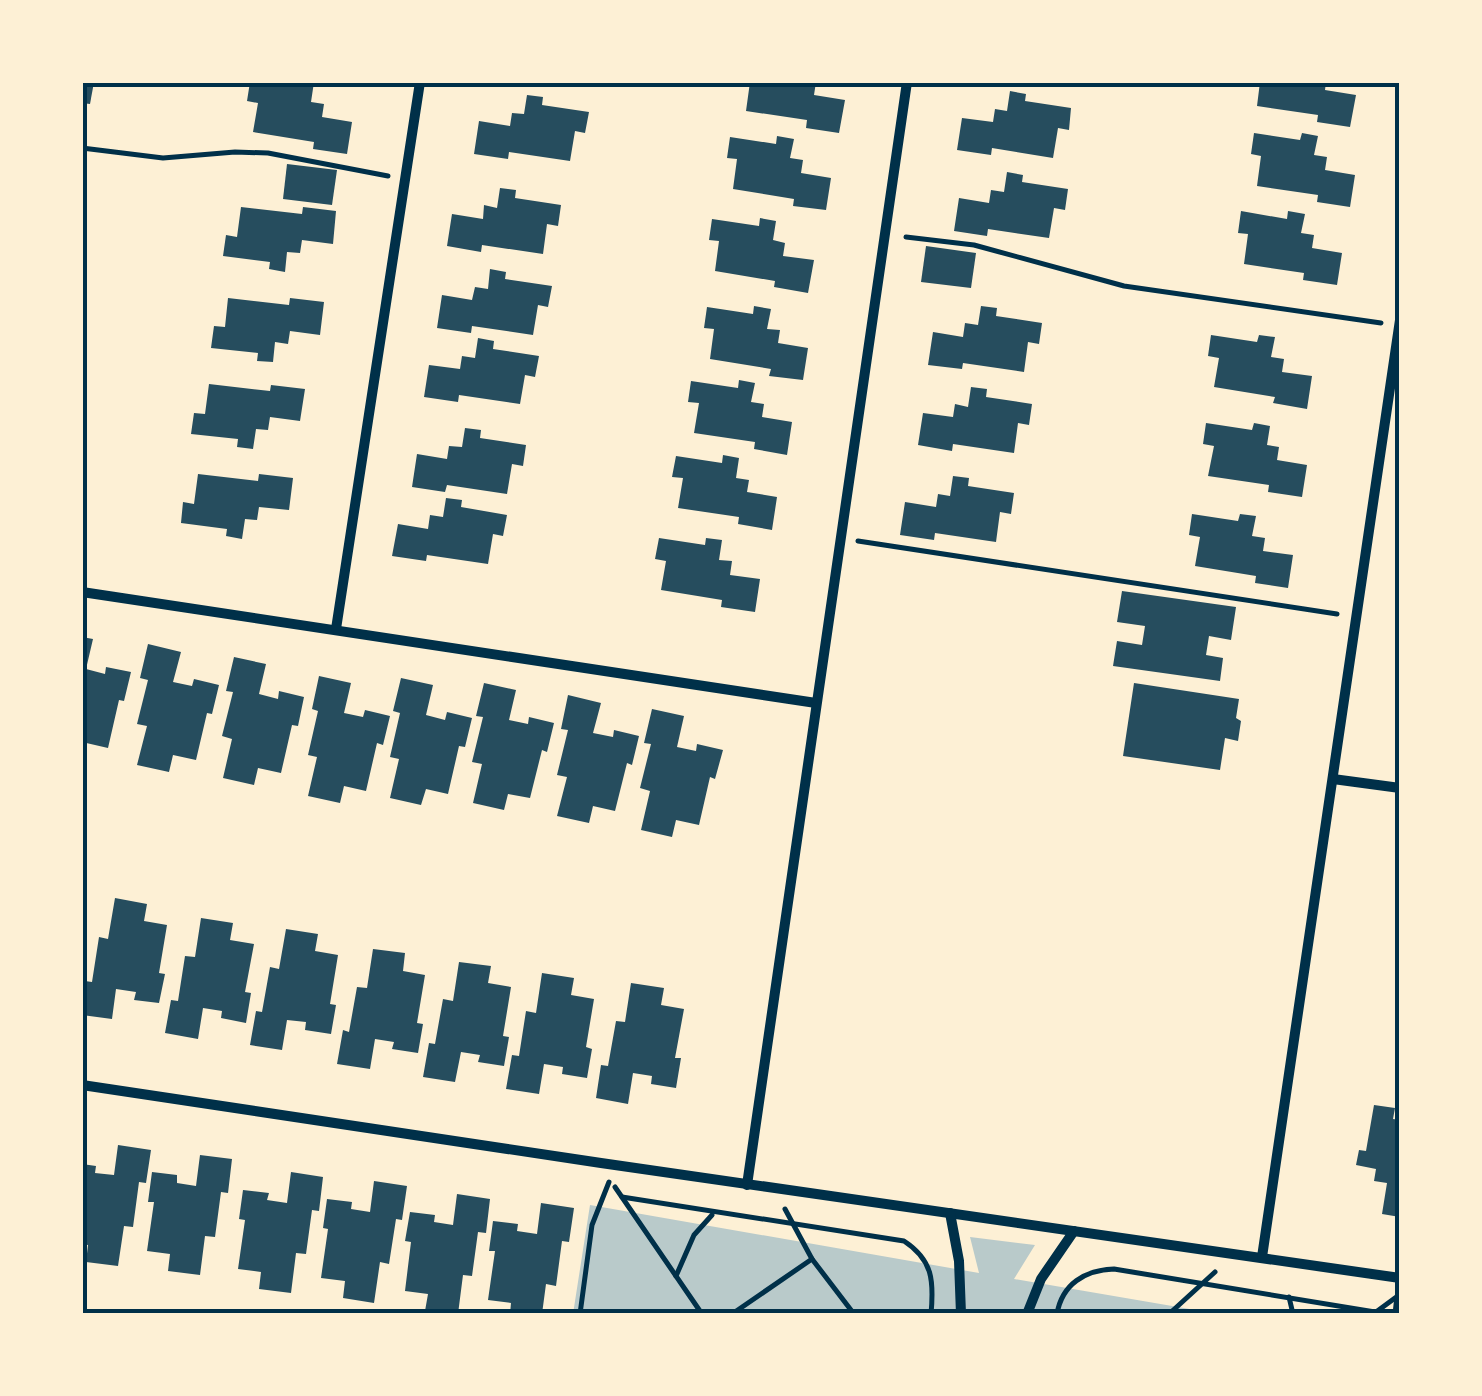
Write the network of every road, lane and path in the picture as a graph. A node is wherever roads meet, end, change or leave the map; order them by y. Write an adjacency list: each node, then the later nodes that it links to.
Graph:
1 (420, 82): 4 (street)
2 (908, 82): 5 (street)
3 (82, 148): 4 (path)
4 (406, 180): 10 (street)
5 (886, 235): 6 (path); 7 (street)
6 (1399, 323): 9 (street)
7 (843, 538): 9 (path); 11 (street)
8 (82, 592): 10 (street)
9 (1355, 617): 12 (street)
10 (336, 629): 11 (street)
11 (816, 703): 15 (street)
12 (1333, 779): 13 (street); 23 (street)
13 (1400, 788)
14 (82, 1085): 15 (street)
15 (747, 1184): 16 (street)
16 (776, 1188): 18 (street); 20 (path)
17 (622, 1198): 19 (path); 25 (path); 32 (path)
18 (950, 1213): 21 (street); 37 (street)
19 (714, 1214): 20 (path); 25 (path)
20 (790, 1221): 24 (path); 36 (path)
21 (1074, 1231): 22 (street); 38 (street)
22 (1230, 1253): 23 (street); 27 (path)
23 (1262, 1257): 26 (street)
24 (812, 1259): 34 (path); 35 (path)
25 (676, 1276): 33 (path)
26 (1400, 1278)
27 (1205, 1284): 29 (path); 30 (path); 39 (path)
28 (1398, 1295): 31 (path); 43 (path)
29 (1289, 1296): 31 (path); 42 (path)
30 (1178, 1306): 40 (path); 41 (path)
31 (1375, 1313)
32 (580, 1314)
33 (702, 1314)
34 (732, 1314)
35 (854, 1314)
36 (931, 1314)
37 (961, 1314)
38 (1027, 1314)
39 (1057, 1314)
40 (1169, 1314)
41 (1184, 1314)
42 (1293, 1314)
43 (1395, 1314)

